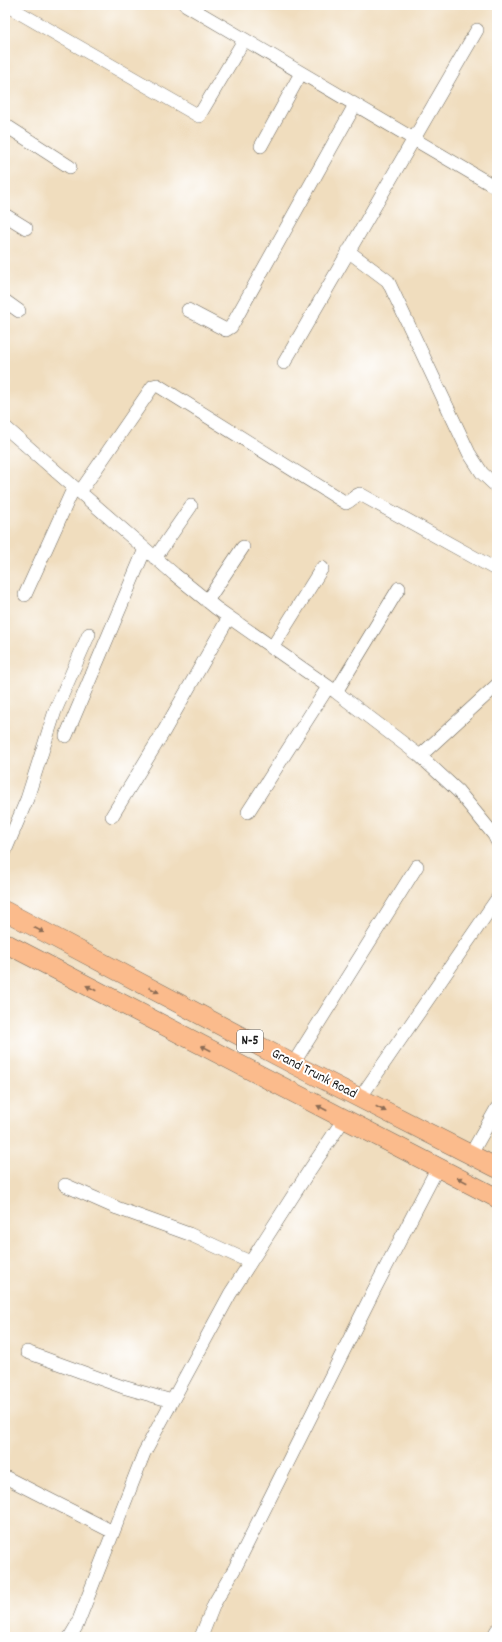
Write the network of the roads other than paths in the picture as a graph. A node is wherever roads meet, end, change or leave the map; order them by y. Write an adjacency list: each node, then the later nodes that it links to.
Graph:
1 (186, 5): 4 (street)
2 (8, 11): 4 (street)
3 (476, 30): 8 (street)
4 (244, 40): 5 (street)
5 (301, 73): 6 (street); 9 (street)
6 (355, 105): 8 (street); 16 (street)
7 (5, 125): 10 (street)
8 (413, 139): 11 (street); 14 (street)
9 (261, 146)
10 (70, 167)
11 (497, 188)
12 (5, 215): 13 (street)
13 (26, 228)
14 (348, 251): 18 (street); 20 (street)
15 (5, 301): 17 (street)
16 (188, 310)
17 (19, 311)
18 (284, 363)
19 (5, 427): 21 (street)
20 (497, 487)
21 (77, 489): 24 (street); 27 (street); 29 (street)
22 (191, 506): 25 (street)
23 (242, 547): 30 (street)
24 (145, 549): 25 (street); 37 (street)
25 (155, 558): 30 (street)
26 (322, 568): 33 (street)
27 (497, 570)
28 (399, 588): 35 (street)
29 (25, 595)
30 (207, 601): 31 (street)
31 (229, 617): 33 (street); 36 (street); 40 (street)
32 (89, 634): 42 (street)
33 (272, 648): 35 (street)
34 (497, 685): 38 (street)
35 (332, 690): 38 (street); 39 (street)
36 (166, 726)
37 (66, 736)
38 (420, 756): 41 (street)
39 (248, 812)
40 (112, 816)
41 (497, 841)
42 (5, 851)
43 (417, 866): 47 (street)
44 (497, 899): 48 (street)
45 (5, 911): 47 (highway, Grand Trunk Road / N-5, one-way to 47)
46 (5, 943): 50 (highway, Grand Trunk Road / N-5, one-way to 46)
47 (293, 1064): 48 (highway, Grand Trunk Road / N-5)
48 (360, 1098): 51 (highway, Grand Trunk Road / N-5, one-way to 51)
49 (497, 1108): 51 (street)
50 (344, 1119): 52 (highway, Grand Trunk Road / N-5); 56 (street)
51 (471, 1154): 53 (highway, Grand Trunk Road / N-5)
52 (438, 1167): 55 (highway, Grand Trunk Road / N-5, one-way to 52); 63 (street)
53 (497, 1168)
54 (65, 1185): 56 (street)
55 (497, 1198)
56 (250, 1262): 58 (street)
57 (27, 1352): 58 (street)
58 (172, 1401): 60 (street)
59 (5, 1477): 60 (street)
60 (113, 1532): 62 (street)
61 (497, 1630): 64 (street)
62 (70, 1637)
63 (201, 1637)
64 (493, 1637)

